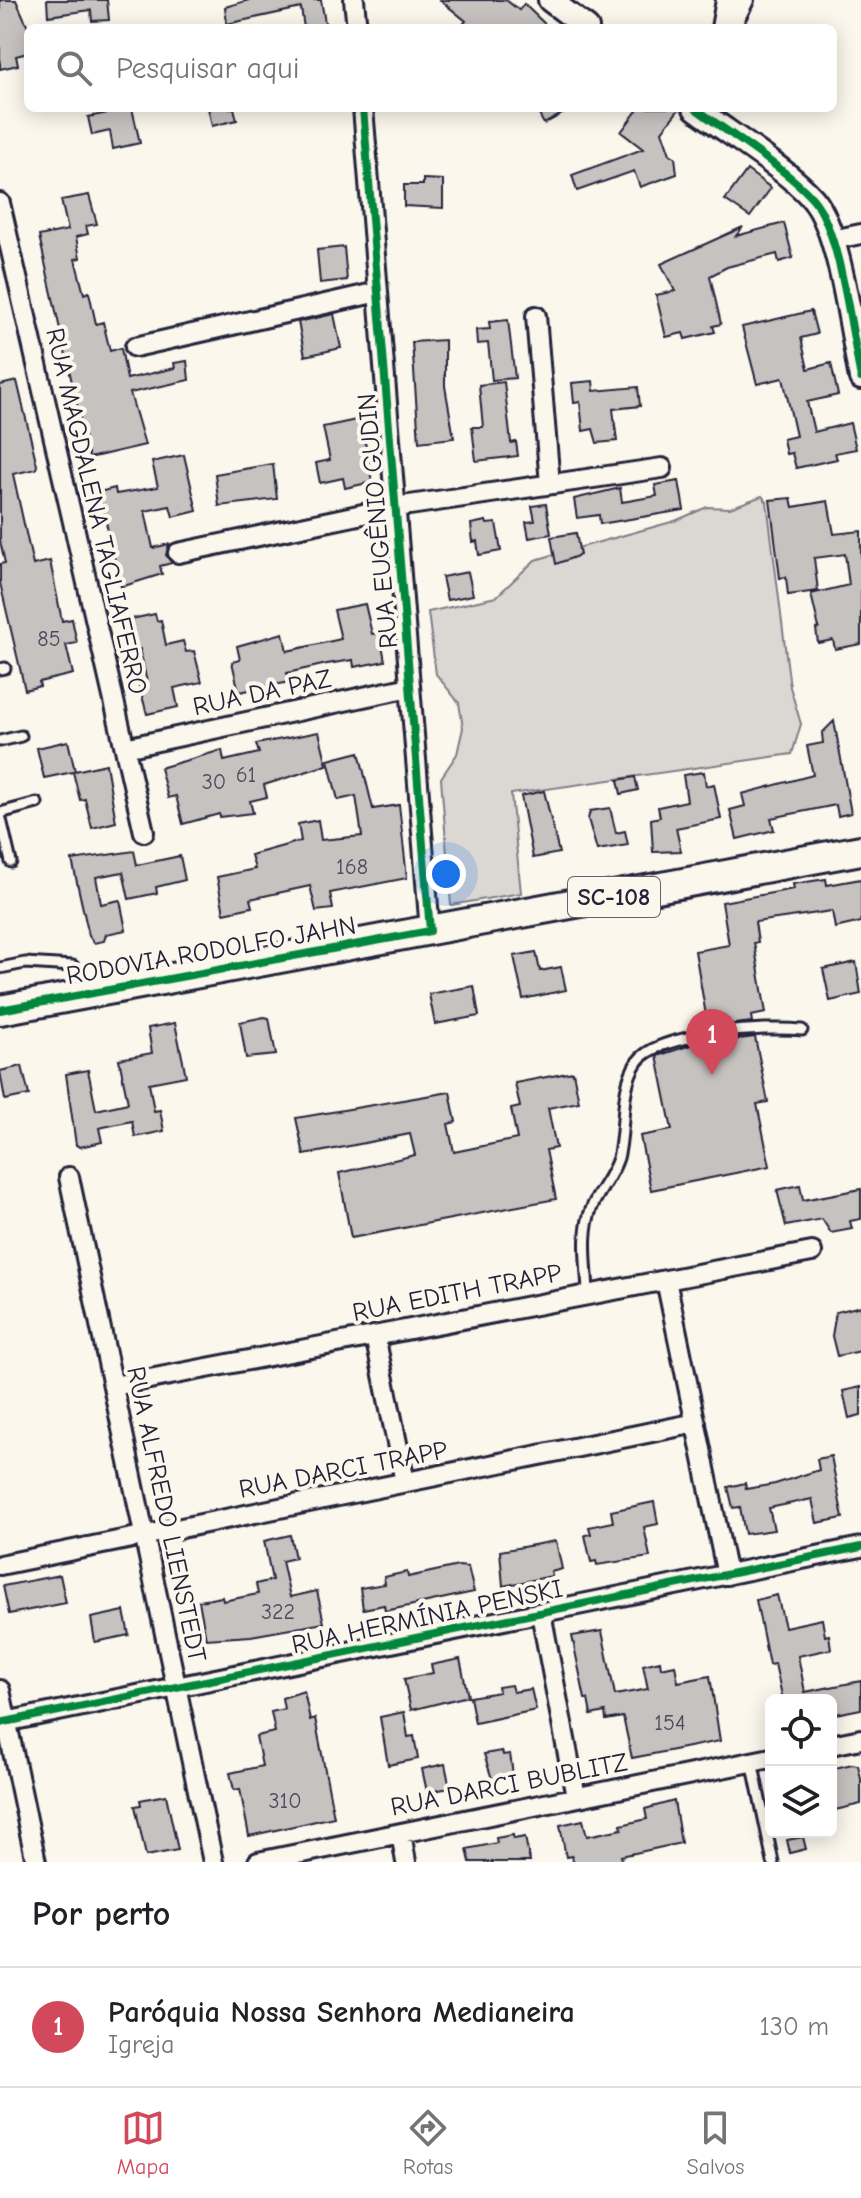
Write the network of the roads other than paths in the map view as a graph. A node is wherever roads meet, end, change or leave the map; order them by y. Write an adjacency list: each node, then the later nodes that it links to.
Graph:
1 (354, 0): 5 (street)
2 (550, 0): 6 (street)
3 (726, 0): 7 (street)
4 (744, 0): 8 (street)
5 (357, 24)
6 (582, 24)
7 (722, 24)
8 (732, 24)
9 (363, 112): 14 (street, RUA EUGÊNIO GUDIN)
10 (700, 112): 13 (street)
11 (0, 203): 25 (street, RUA MAGDALENA TAGLIAFERRO)
12 (861, 234): 13 (street)
13 (832, 240): 17 (street)
14 (378, 292): 16 (street); 20 (street, RUA EUGÊNIO GUDIN)
15 (536, 316): 19 (street)
16 (135, 347)
17 (861, 378)
18 (662, 468): 19 (street)
19 (550, 484): 20 (street)
20 (396, 507): 21 (street); 22 (street, RUA EUGÊNIO GUDIN)
21 (178, 553)
22 (410, 687): 25 (street, RUA DA PAZ); 31 (street, RUA EUGÊNIO GUDIN)
23 (21, 736): 24 (lane)
24 (0, 741)
25 (125, 748): 28 (street, RUA MAGDALENA TAGLIAFERRO)
26 (37, 803): 27 (lane)
27 (0, 814): 30 (lane)
28 (144, 832)
29 (861, 850): 31 (main road, RODOVIA RODOLFO JAHN / SC-108)
30 (11, 862)
31 (430, 931): 34 (main road, RODOVIA RODOLFO JAHN / SC-108)
32 (73, 966): 33 (lane)
33 (0, 968)
34 (0, 1010)
35 (802, 1030): 39 (lane)
36 (69, 1177): 41 (street, RUA ALFREDO LIENSTEDT)
37 (812, 1252): 38 (street, RUA EDITH TRAPP)
38 (666, 1280): 39 (street, RUA EDITH TRAPP); 42 (street)
39 (588, 1292): 40 (street, RUA EDITH TRAPP)
40 (375, 1336): 41 (street, RUA EDITH TRAPP); 43 (street)
41 (113, 1386): 44 (street, RUA ALFREDO LIENSTEDT)
42 (696, 1423): 43 (street, RUA DARCI TRAPP); 47 (street)
43 (405, 1482): 44 (street, RUA DARCI TRAPP)
44 (145, 1535): 46 (street, RUA DARCI TRAPP); 49 (street, RUA ALFREDO LIENSTEDT)
45 (860, 1551): 47 (street, RUA HERMÍNIA PENSKI)
46 (0, 1565)
47 (727, 1575): 48 (street, RUA HERMÍNIA PENSKI)
48 (541, 1613): 49 (street, RUA HERMÍNIA PENSKI); 56 (street)
49 (176, 1687): 51 (street, RUA HERMÍNIA PENSKI); 59 (street, RUA ALFREDO LIENSTEDT)
50 (0, 1690): 51 (street)
51 (3, 1722): 58 (street)
52 (861, 1739): 53 (street)
53 (837, 1744)
54 (765, 1759): 55 (street, RUA DARCI BUBLITZ)
55 (752, 1761): 56 (street, RUA DARCI BUBLITZ); 62 (lane)
56 (576, 1797): 57 (street, RUA DARCI BUBLITZ)
57 (401, 1833): 60 (street, RUA DARCI BUBLITZ); 61 (street)
58 (36, 1862)
59 (213, 1862)
60 (258, 1862)
61 (406, 1862)
62 (773, 1862)

